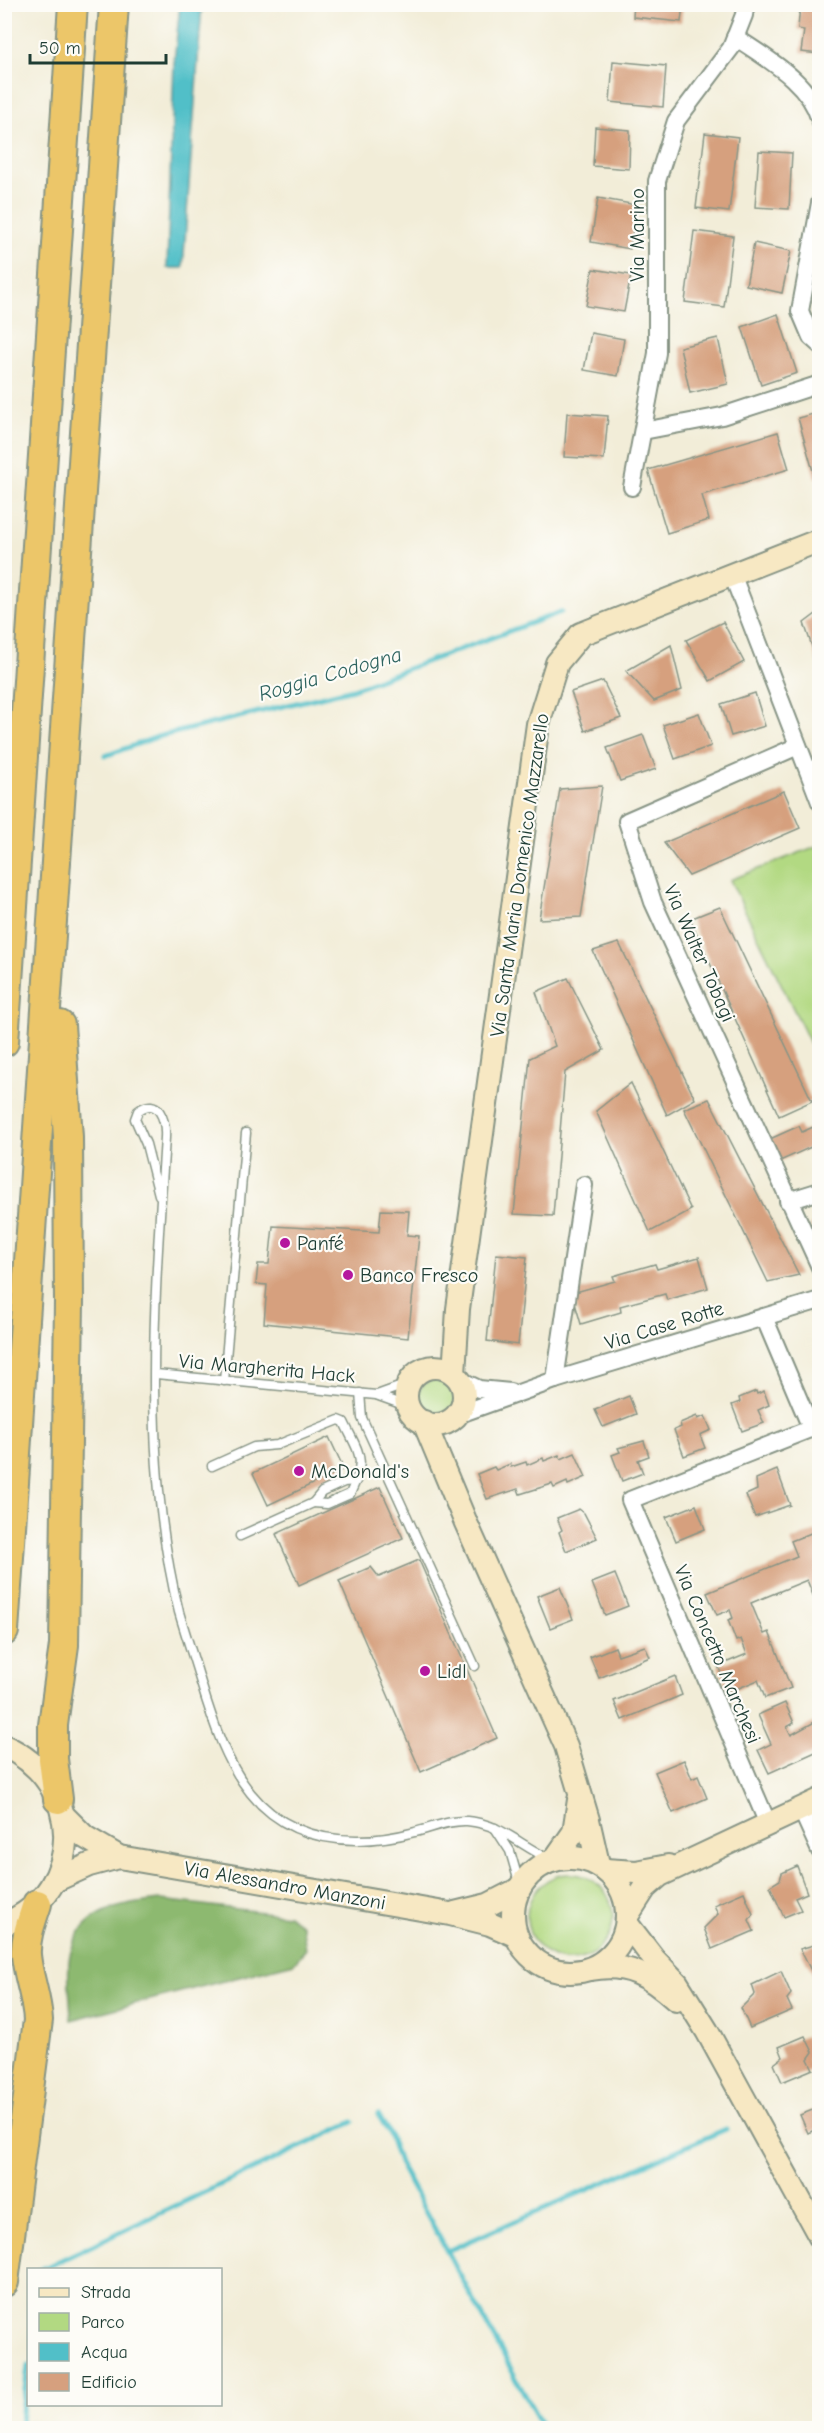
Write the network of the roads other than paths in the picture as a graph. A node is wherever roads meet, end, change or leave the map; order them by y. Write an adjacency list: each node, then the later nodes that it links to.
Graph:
1 (74, 4): 15 (highway)
2 (114, 4): 16 (highway)
3 (746, 4): 4 (street, Via Marino)
4 (735, 38): 5 (street); 9 (street, Via Marino)
5 (819, 120)
6 (819, 203): 7 (street)
7 (819, 345)
8 (819, 384): 9 (street)
9 (643, 431): 10 (street, Via Marino)
10 (632, 487)
11 (819, 540): 12 (street, Via Santa Maria Domenico Mazzarello)
12 (732, 574): 13 (street); 26 (street, Via Santa Maria Domenico Mazzarello)
13 (798, 746): 14 (street); 23 (street, Via Walter Tobagi)
14 (819, 802)
15 (13, 910): 17 (highway); 18 (highway)
16 (53, 913): 44 (highway); 49 (highway)
17 (4, 966)
18 (4, 1042)
19 (246, 1133): 32 (lane)
20 (584, 1185): 31 (street)
21 (819, 1191): 23 (street)
22 (159, 1195): 22 (lane); 28 (lane)
23 (788, 1201): 24 (street, Via Walter Tobagi)
24 (819, 1268)
25 (819, 1300): 27 (street, Via Case Rotte)
26 (458, 1309): 29 (street, Via Santa Maria Domenico Mazzarello); 30 (street, Via Santa Maria Domenico Mazzarello)
27 (764, 1317): 31 (street, Via Case Rotte); 38 (street)
28 (156, 1374): 32 (lane, Via Margherita Hack); 51 (lane)
29 (418, 1376): 30 (street); 35 (lane); 36 (street)
30 (456, 1376): 33 (street, Via Case Rotte); 37 (street)
31 (555, 1380): 33 (street, Via Case Rotte)
32 (224, 1381): 34 (lane, Via Margherita Hack)
33 (520, 1392): 37 (street, Via Case Rotte)
34 (360, 1394): 35 (lane, Via Margherita Hack); 45 (lane)
35 (376, 1395): 36 (lane)
36 (417, 1414): 37 (street); 41 (street)
37 (455, 1416): 41 (street)
38 (815, 1427): 50 (street, Via Concetto Marchesi)
39 (212, 1466): 40 (lane)
40 (357, 1481): 42 (lane); 42 (lane)
41 (450, 1481): 47 (street)
42 (313, 1503): 43 (lane)
43 (240, 1536)
44 (4, 1631)
45 (475, 1666)
46 (4, 1746): 49 (street, Via Alessandro Manzoni)
47 (579, 1793): 54 (street); 56 (street)
48 (810, 1805): 50 (street); 52 (street)
49 (61, 1807): 53 (street, Via Alessandro Manzoni); 57 (street)
50 (768, 1824): 55 (street)
51 (494, 1828): 54 (lane); 58 (lane)
52 (819, 1851)
53 (119, 1857): 57 (street, Via Alessandro Manzoni); 60 (street, Via Alessandro Manzoni)
54 (553, 1860): 56 (street); 58 (street)
55 (689, 1860): 56 (street); 61 (street)
56 (601, 1867): 61 (street)
57 (54, 1881): 59 (street)
58 (520, 1887): 60 (street, Via Alessandro Manzoni); 63 (street)
59 (37, 1904): 62 (street); 67 (highway)
60 (450, 1914): 63 (street, Via Alessandro Manzoni)
61 (627, 1920): 64 (street); 65 (street)
62 (4, 1924)
63 (517, 1936): 64 (street)
64 (591, 1969): 65 (street)
65 (707, 2031): 66 (street)
66 (819, 2237)
67 (4, 2282)

